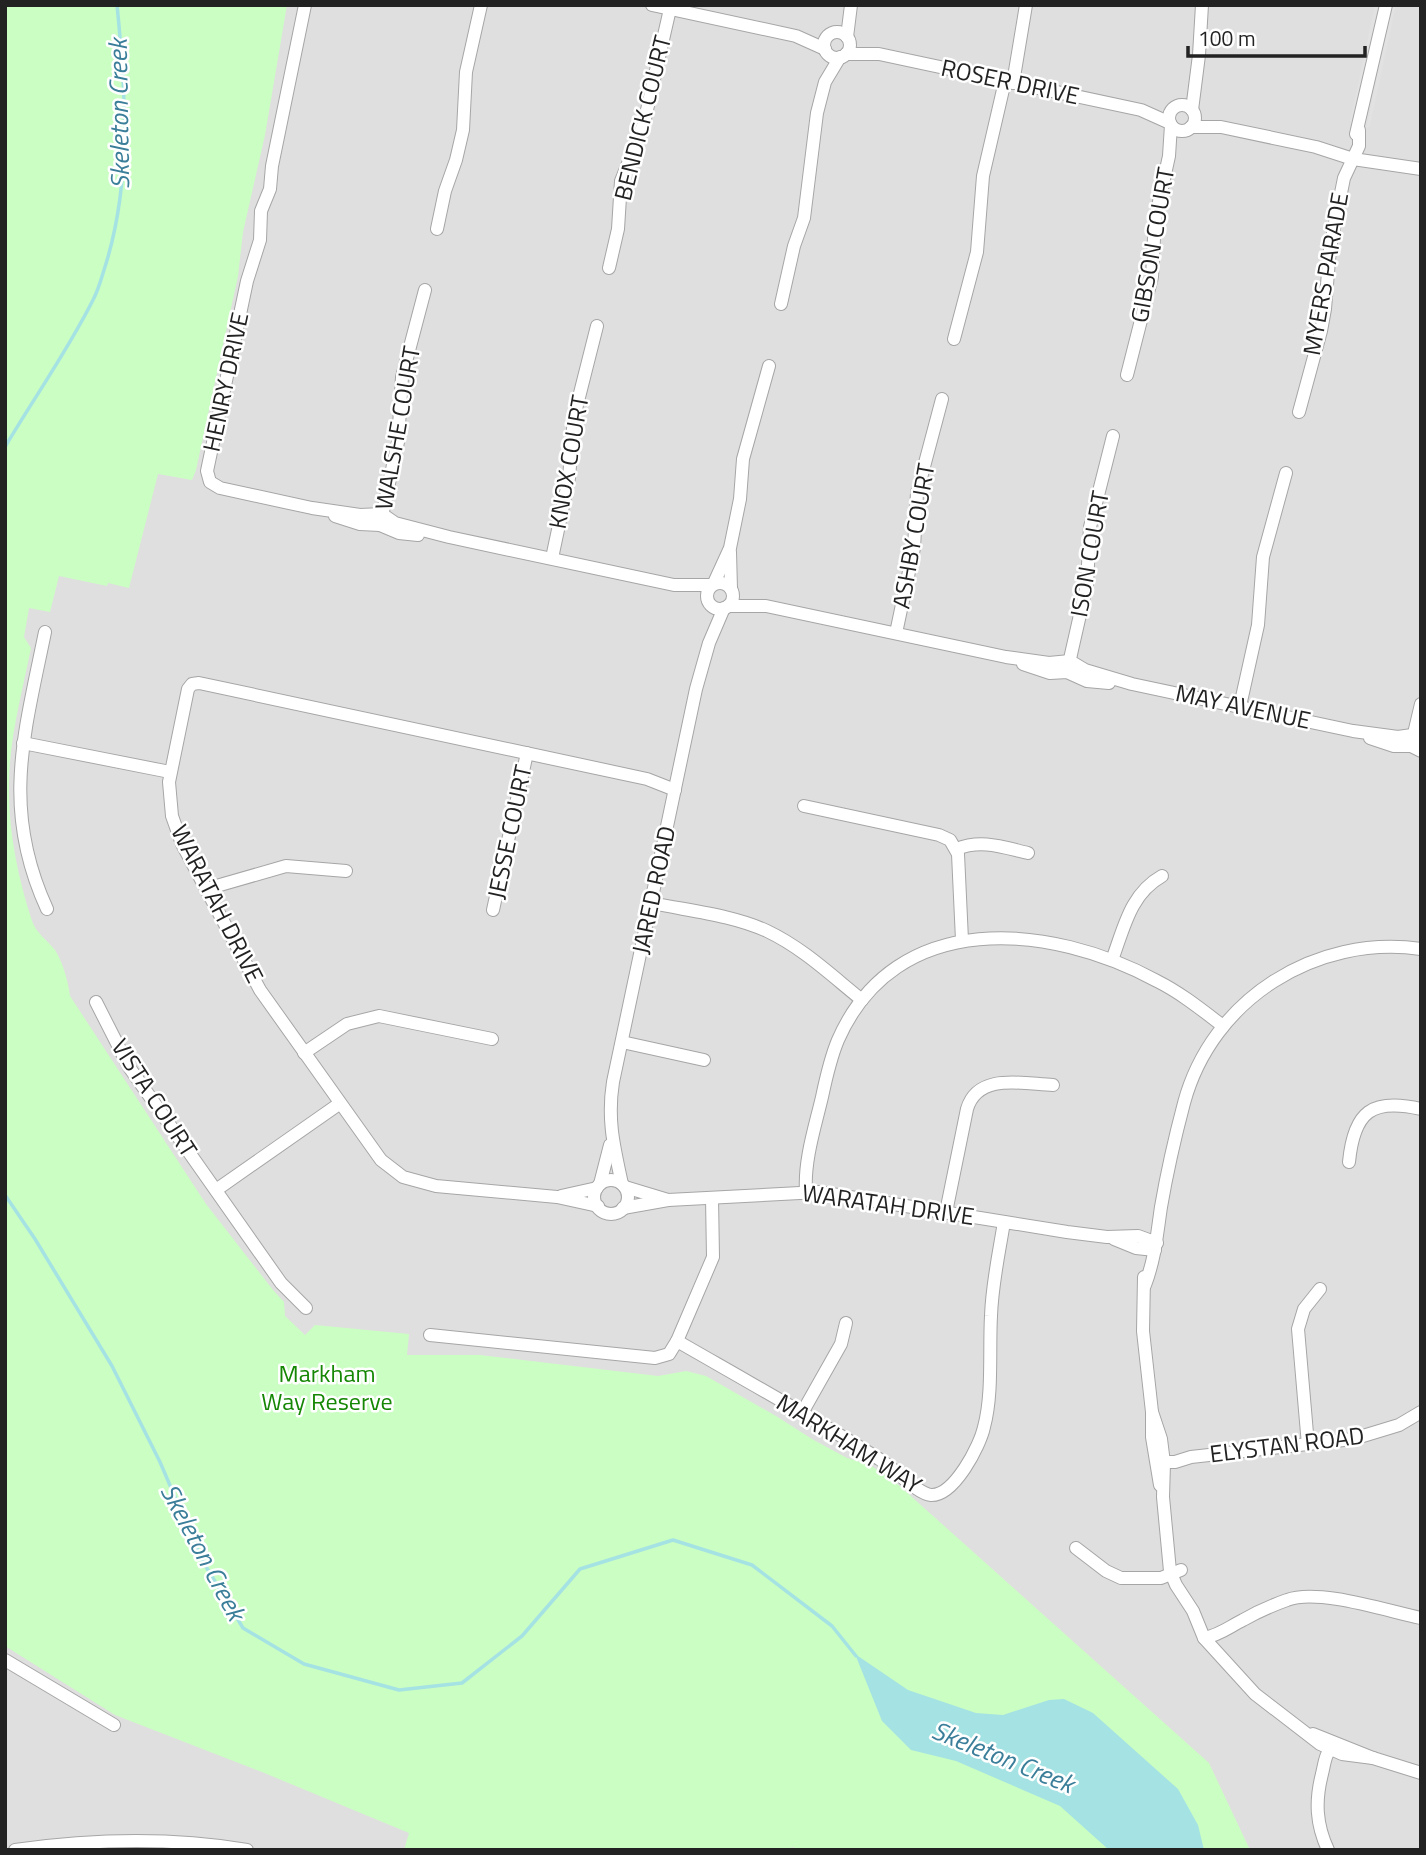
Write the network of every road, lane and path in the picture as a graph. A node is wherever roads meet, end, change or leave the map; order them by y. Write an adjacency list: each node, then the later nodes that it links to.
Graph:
1 (305, 5): 38 (street, HENRY DRIVE)
2 (481, 5): 26 (street)
3 (1026, 5): 15 (street)
4 (1202, 5): 16 (street)
5 (1385, 5): 23 (street, MYERS PARADE)
6 (850, 6): 8 (street); 10 (street)
7 (661, 7): 9 (street); 27 (street, BENDICK COURT)
8 (831, 34): 9 (street); 10 (street); 11 (street)
9 (796, 36): 11 (street)
10 (848, 37): 12 (street, ROSER DRIVE); 13 (street)
11 (826, 51): 13 (street); 14 (street)
12 (880, 54): 13 (street, ROSER DRIVE); 15 (street, ROSER DRIVE)
13 (843, 56): 14 (street)
14 (825, 82): 29 (street)
15 (1009, 82): 18 (street, ROSER DRIVE); 31 (street)
16 (1194, 83): 17 (street); 19 (street)
17 (1175, 107): 18 (street, ROSER DRIVE); 19 (street); 20 (street)
18 (1141, 110): 20 (street, ROSER DRIVE)
19 (1192, 111): 21 (street); 22 (street)
20 (1170, 124): 22 (street); 24 (street, GIBSON COURT)
21 (1221, 127): 22 (street); 23 (street)
22 (1187, 129): 24 (street, GIBSON COURT)
23 (1351, 154): 25 (street); 35 (street, MYERS PARADE)
24 (1169, 156): 33 (street, GIBSON COURT)
25 (1421, 169)
26 (437, 229)
27 (609, 268)
28 (425, 290): 38 (street, WALSHE COURT)
29 (781, 304)
30 (597, 326): 40 (street, KNOX COURT)
31 (954, 339)
32 (769, 366): 39 (street)
33 (1127, 375)
34 (942, 399): 48 (street, ASHBY COURT)
35 (1299, 412)
36 (1113, 436): 50 (street, ISON COURT)
37 (1286, 473): 52 (street)
38 (381, 519): 40 (street)
39 (730, 548): 42 (street); 43 (street)
40 (552, 558): 41 (street)
41 (674, 584): 42 (street); 44 (street)
42 (712, 584): 43 (street); 44 (street)
43 (732, 590): 45 (street); 46 (street)
44 (708, 602): 46 (street); 49 (street, JARED ROAD)
45 (766, 606): 46 (street); 48 (street, MAY AVENUE)
46 (726, 607): 49 (street, JARED ROAD)
47 (45, 632): 53 (street)
48 (896, 633): 50 (street, MAY AVENUE)
49 (709, 643): 57 (street, JARED ROAD)
50 (1068, 667): 52 (street, MAY AVENUE)
51 (1421, 704): 54 (street)
52 (1240, 706): 54 (street, MAY AVENUE)
53 (23, 743): 56 (street); 65 (street)
54 (1417, 743)
55 (527, 753): 56 (street, WARATAH DRIVE); 57 (street, WARATAH DRIVE); 66 (street, JESSE COURT)
56 (170, 772): 63 (street, WARATAH DRIVE)
57 (676, 785): 64 (street, JARED ROAD)
58 (804, 806): 59 (street)
59 (956, 849): 60 (street); 67 (street)
60 (1028, 853)
61 (346, 870): 63 (street)
62 (1162, 876): 69 (street)
63 (206, 890): 75 (street, WARATAH DRIVE)
64 (652, 902): 70 (street); 74 (street, JARED ROAD)
65 (47, 909)
66 (492, 911)
67 (962, 940): 69 (street); 70 (street)
68 (1421, 949): 72 (street)
69 (1112, 960): 72 (street)
70 (862, 1000): 85 (street)
71 (96, 1002): 84 (street, VISTA COURT)
72 (1223, 1026): 93 (street)
73 (492, 1039): 75 (street)
74 (622, 1042): 76 (street); 80 (street, JARED ROAD)
75 (304, 1053): 78 (street, WARATAH DRIVE)
76 (704, 1059)
77 (1053, 1085): 91 (street)
78 (339, 1104): 84 (street); 86 (street, WARATAH DRIVE)
79 (1421, 1109): 81 (street)
80 (611, 1138): 82 (street, JARED ROAD); 83 (street, JARED ROAD)
81 (1349, 1162)
82 (598, 1186): 83 (street); 86 (street, WARATAH DRIVE); 89 (street)
83 (623, 1186): 88 (street, WARATAH DRIVE); 90 (street)
84 (216, 1191): 95 (street, VISTA COURT)
85 (806, 1191): 87 (street, WARATAH DRIVE); 91 (street, WARATAH DRIVE)
86 (557, 1197): 89 (street, WARATAH DRIVE)
87 (712, 1198): 88 (street, WARATAH DRIVE); 98 (street)
88 (668, 1200): 90 (street, WARATAH DRIVE)
89 (598, 1206): 90 (street)
90 (623, 1208)
91 (946, 1212): 92 (street, WARATAH DRIVE)
92 (1004, 1222): 93 (street, WARATAH DRIVE); 100 (street, MARKHAM WAY)
93 (1152, 1245): 102 (street)
94 (1320, 1289): 101 (street)
95 (306, 1308)
96 (846, 1324): 100 (street)
97 (429, 1335): 98 (street)
98 (677, 1341): 100 (street, MARKHAM WAY)
99 (1421, 1412): 101 (street, ELYSTAN ROAD)
100 (802, 1413)
101 (1308, 1445): 102 (street, ELYSTAN ROAD)
102 (1161, 1460): 104 (street)
103 (1076, 1548): 104 (street)
104 (1174, 1572): 106 (street)
105 (1421, 1618): 106 (street)
106 (1210, 1635): 109 (street)
107 (5, 1660): 108 (street)
108 (114, 1725)
109 (1333, 1747): 110 (street); 113 (street)
110 (1421, 1773)
111 (16, 1850): 112 (street)
112 (247, 1850)
113 (1328, 1850)

